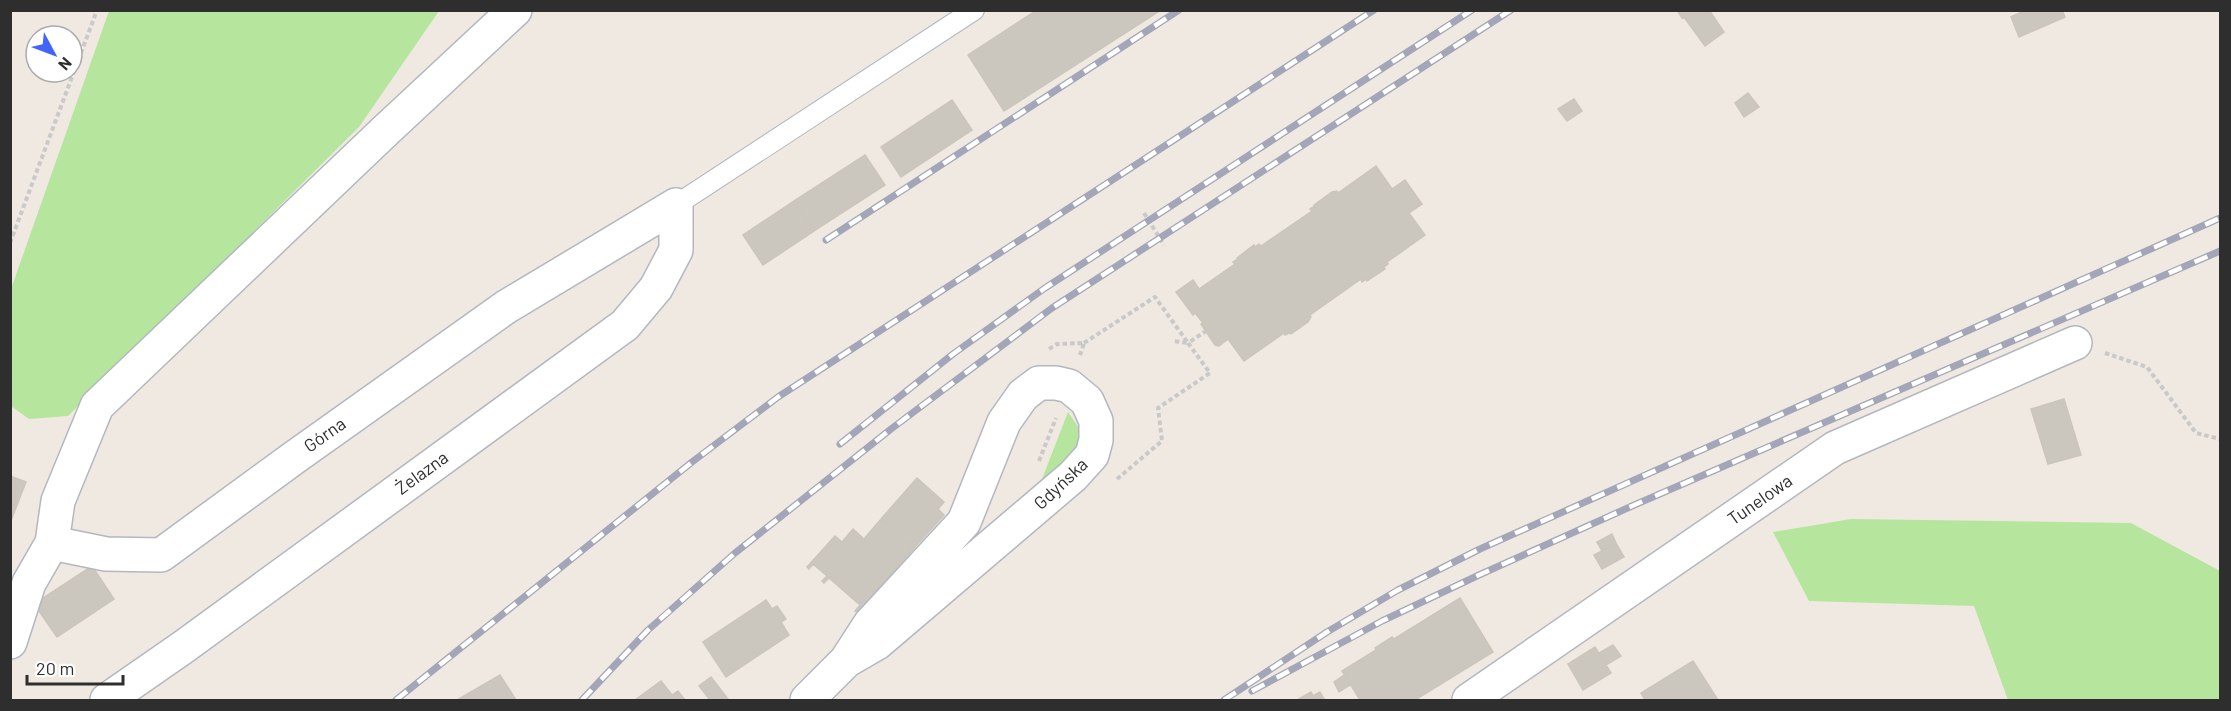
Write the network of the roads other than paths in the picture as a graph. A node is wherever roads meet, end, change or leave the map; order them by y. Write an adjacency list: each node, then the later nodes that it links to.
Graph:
1 (515, 10): 5 (street)
2 (974, 10): 3 (lane)
3 (676, 205): 5 (street, Górna); 8 (street, Żelazna)
4 (2075, 343): 10 (street, Tunelowa)
5 (52, 543): 6 (street)
6 (10, 642)
7 (846, 662): 7 (street, Gdyńska); 9 (street, Gdyńska)
8 (107, 700)
9 (807, 700)
10 (1469, 700)

